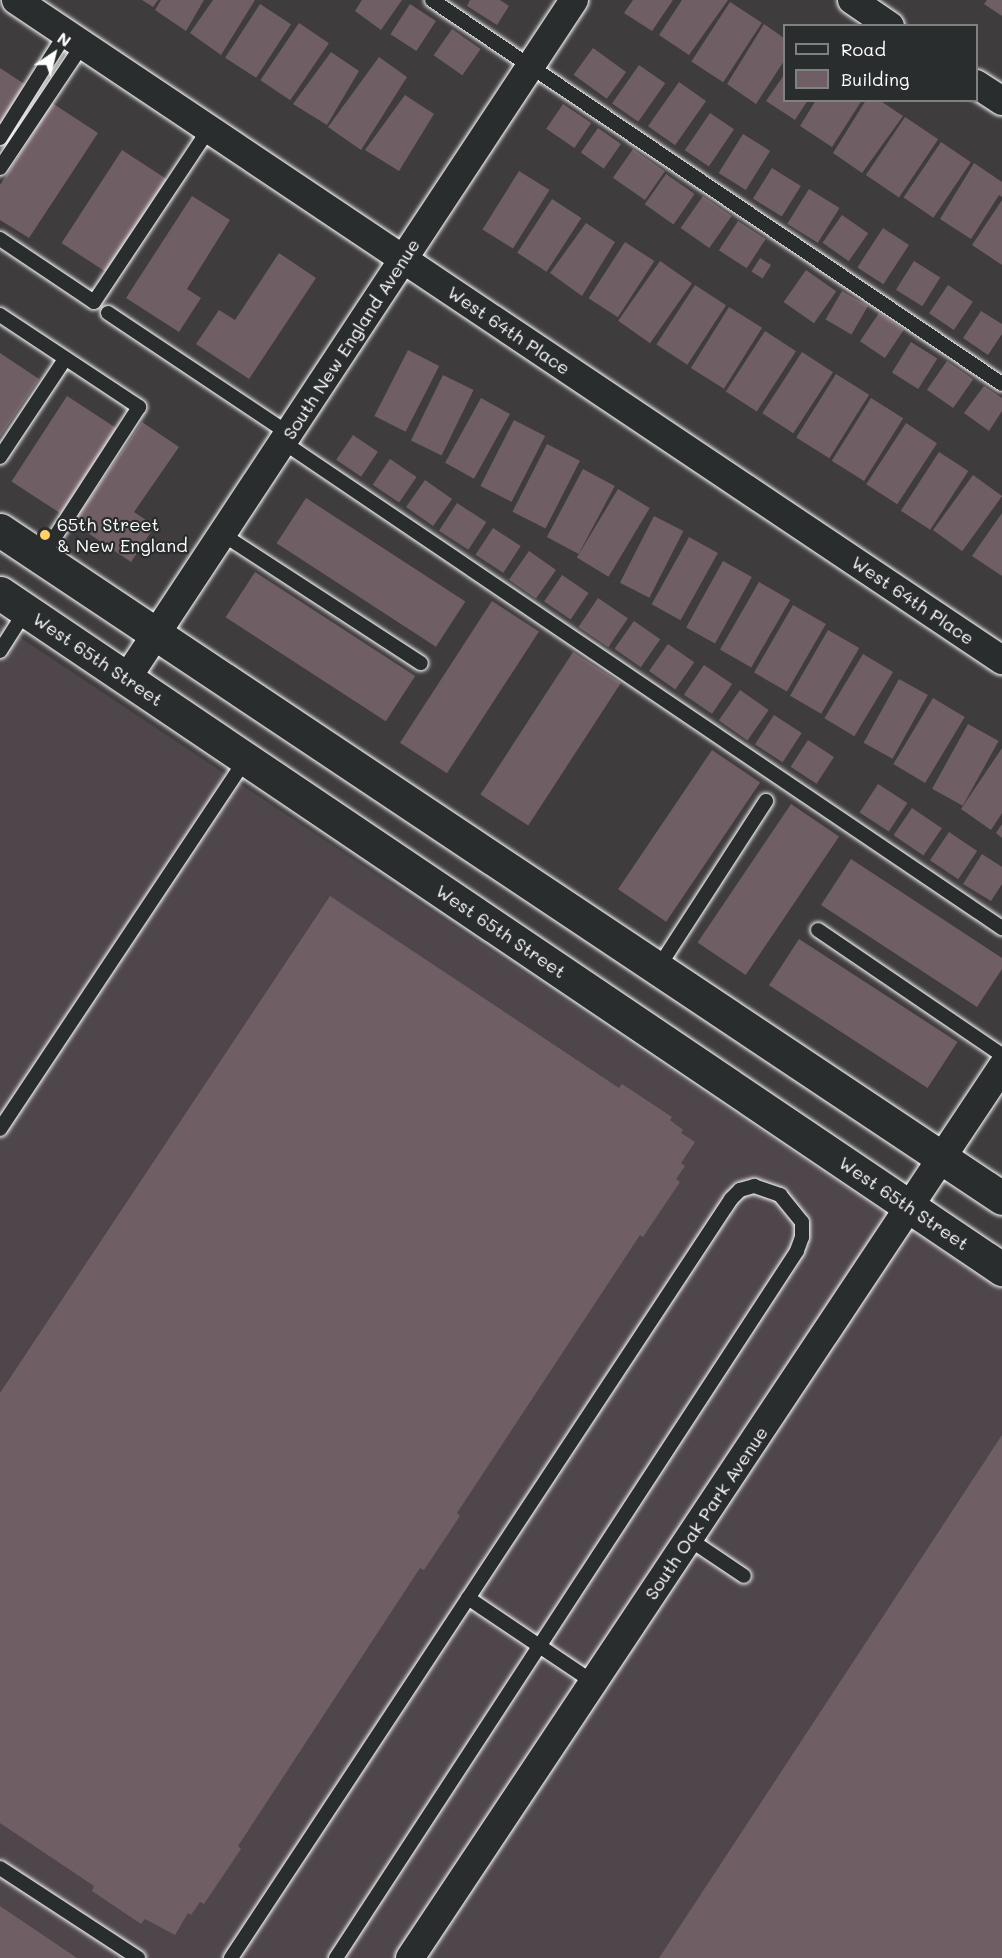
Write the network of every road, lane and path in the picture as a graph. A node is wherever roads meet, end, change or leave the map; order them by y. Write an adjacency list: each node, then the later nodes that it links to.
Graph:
1 (16, 0): 6 (street, West 64th Place)
2 (432, 0): 7 (lane)
3 (574, 0): 7 (street, South New England Avenue)
4 (852, 0): 5 (street)
5 (887, 24)
6 (74, 39): 10 (street, West 64th Place); 11 (lane); 12 (lane)
7 (531, 66): 14 (street, South New England Avenue); 18 (lane)
8 (978, 85): 9 (street)
9 (1002, 101)
10 (209, 129): 13 (lane); 14 (street, West 64th Place)
11 (0, 138)
12 (0, 168)
13 (0, 239)
14 (403, 259): 19 (street, South New England Avenue); 27 (street, West 64th Place)
15 (108, 313): 19 (lane)
16 (0, 315): 17 (lane)
17 (65, 358): 20 (lane); 23 (lane)
18 (1002, 384)
19 (286, 437): 22 (street, South New England Avenue); 32 (lane)
20 (0, 457)
21 (0, 530): 23 (street)
22 (222, 534): 25 (street, South New England Avenue); 28 (lane)
23 (42, 557): 25 (street)
24 (13, 601): 26 (lane); 29 (street, West 65th Street)
25 (156, 634): 29 (street, South New England Avenue); 34 (street)
26 (0, 651)
27 (1001, 657)
28 (421, 663)
29 (127, 678): 30 (street, West 65th Street)
30 (247, 758): 37 (lane); 40 (street, West 65th Street)
31 (766, 801): 34 (lane)
32 (1002, 928)
33 (818, 930): 35 (lane)
34 (658, 968): 38 (street)
35 (1002, 1054)
36 (1002, 1067): 38 (street, South Oak Park Avenue)
37 (0, 1130)
38 (942, 1157): 39 (street); 40 (street, South Oak Park Avenue)
39 (1002, 1198)
40 (909, 1207): 41 (street, West 65th Street); 42 (street, South Oak Park Avenue)
41 (1002, 1269)
42 (689, 1539): 43 (lane); 46 (street, South Oak Park Avenue)
43 (744, 1576)
44 (468, 1598): 45 (lane); 45 (lane); 49 (lane)
45 (540, 1645): 46 (lane); 50 (lane)
46 (593, 1682): 51 (street, South Oak Park Avenue)
47 (0, 1868): 48 (lane)
48 (138, 1958)
49 (231, 1958)
50 (336, 1958)
51 (410, 1958)

